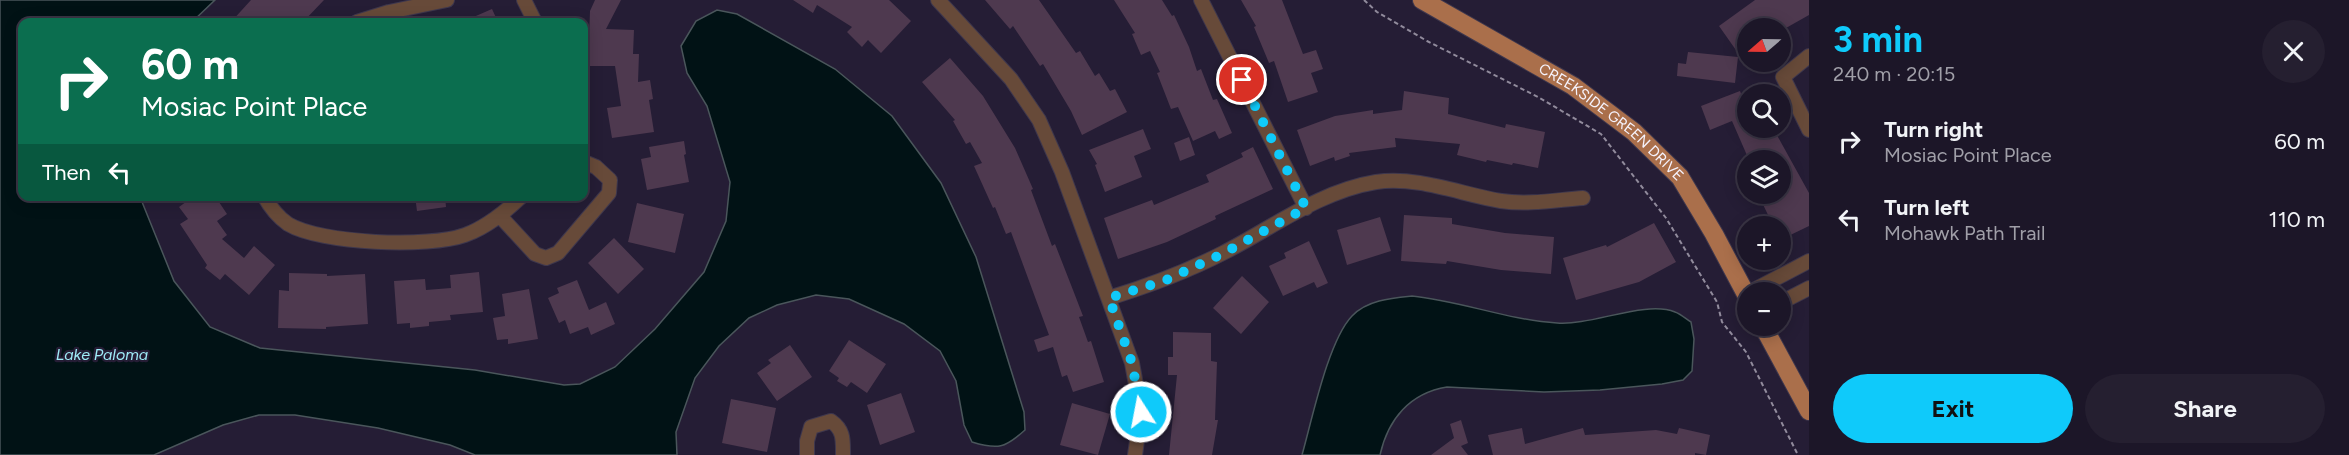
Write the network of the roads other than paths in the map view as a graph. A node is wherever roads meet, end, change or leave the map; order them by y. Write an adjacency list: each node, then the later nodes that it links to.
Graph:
1 (447, 0): 6 (street)
2 (524, 0): 7 (street)
3 (1201, 0): 14 (street)
4 (1422, 0): 17 (main road, CREEKSIDE GREEN DRIVE)
5 (942, 1): 21 (street)
6 (370, 18)
7 (533, 18)
8 (1809, 57): 9 (street)
9 (1809, 130)
10 (588, 164): 15 (street)
11 (1583, 198): 14 (street)
12 (267, 201): 15 (street)
13 (517, 201): 15 (street)
14 (1306, 208): 21 (street)
15 (501, 216)
16 (1809, 261): 18 (street)
17 (1741, 282)
18 (1771, 282)
19 (1809, 288): 20 (street)
20 (1791, 297)
21 (1109, 298): 26 (street)
22 (1768, 336): 23 (main road)
23 (1809, 411)
24 (807, 455): 25 (street)
25 (843, 455)
26 (1135, 455)

